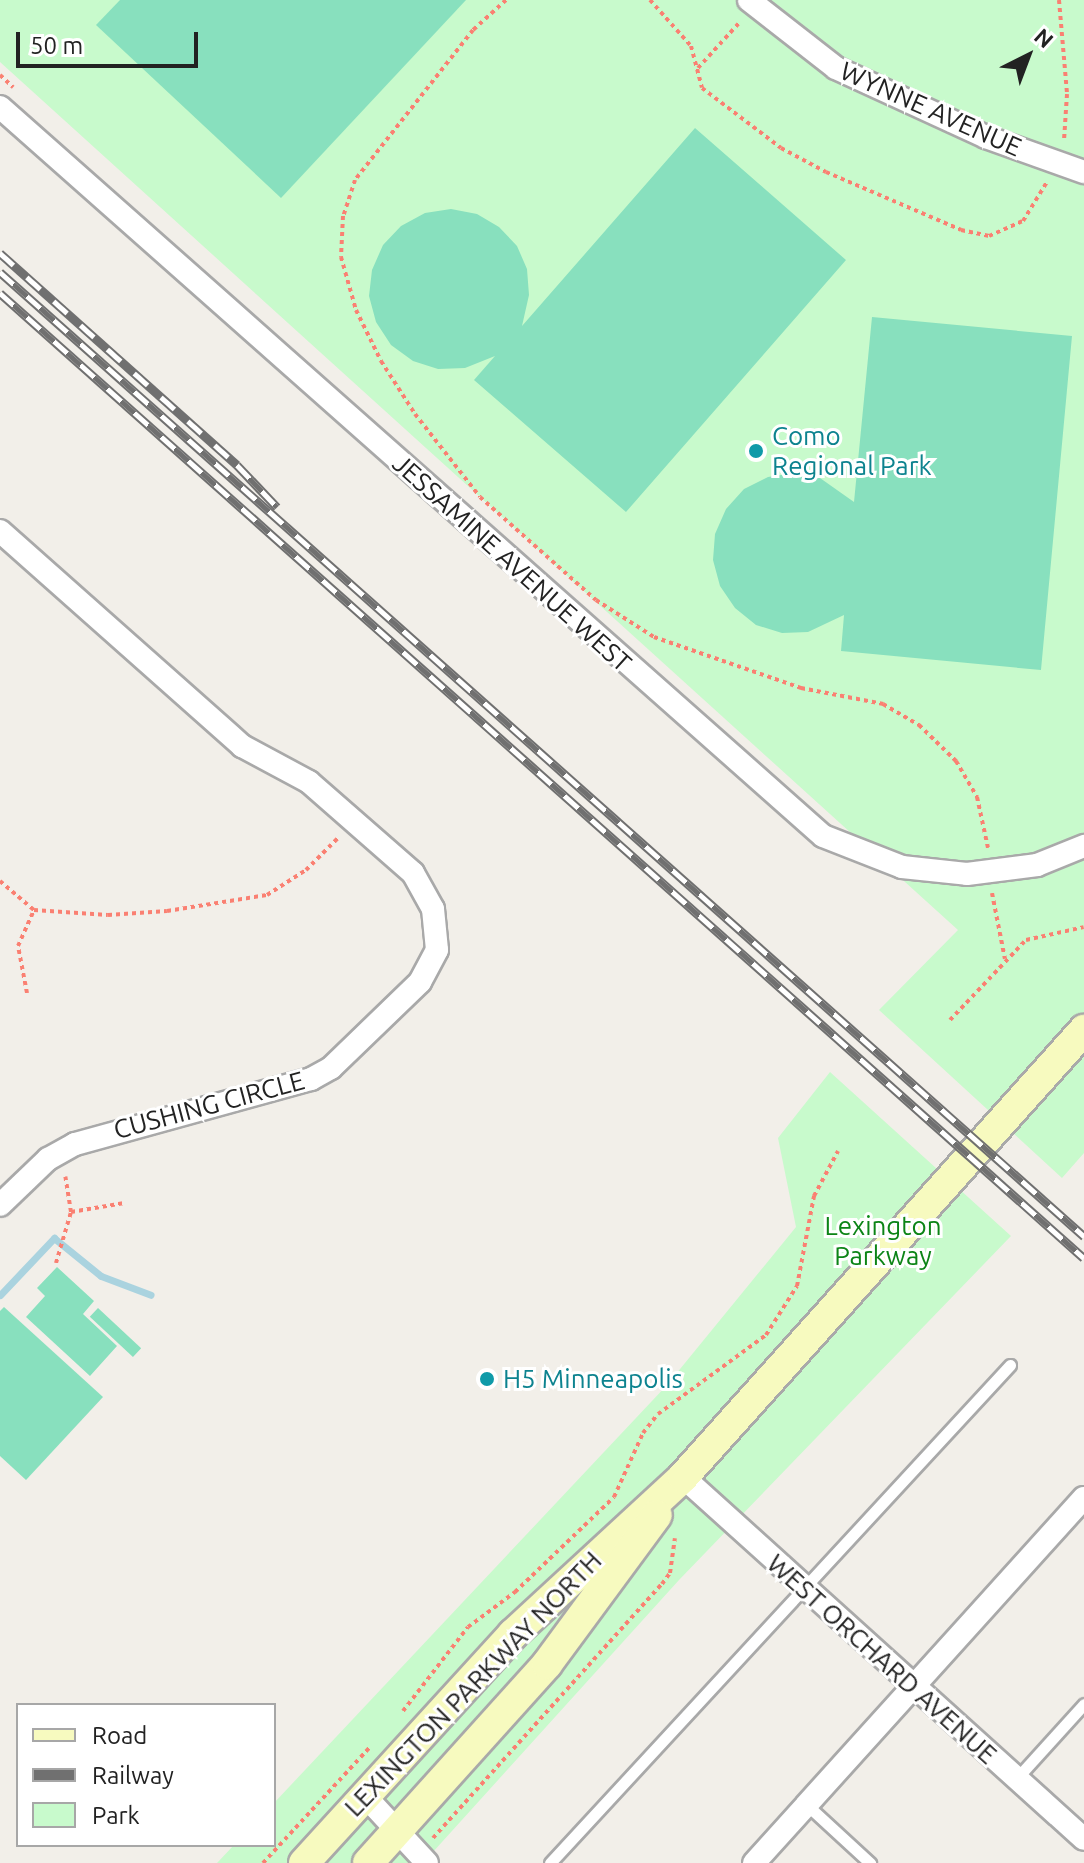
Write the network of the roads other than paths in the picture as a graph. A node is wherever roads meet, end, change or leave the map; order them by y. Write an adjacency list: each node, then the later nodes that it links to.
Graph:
1 (752, 3): 3 (street, WYNNE AVENUE)
2 (0, 107): 5 (street, JESSAMINE AVENUE WEST)
3 (1084, 172)
4 (0, 531): 7 (street, CUSHING CIRCLE)
5 (1084, 846)
6 (1084, 1030): 9 (main road, LEXINGTON PARKWAY NORTH)
7 (0, 1205)
8 (1010, 1365): 11 (lane)
9 (683, 1477): 11 (street, WEST ORCHARD AVENUE); 15 (main road, LEXINGTON PARKWAY NORTH); 17 (main road, LEXINGTON PARKWAY NORTH)
10 (1084, 1498): 12 (street)
11 (802, 1587): 12 (street, WEST ORCHARD AVENUE); 22 (lane)
12 (913, 1686): 14 (street, WEST ORCHARD AVENUE); 16 (street)
13 (1084, 1704): 14 (lane)
14 (1016, 1779): 18 (street, WEST ORCHARD AVENUE)
15 (365, 1796): 17 (street); 20 (main road, LEXINGTON PARKWAY NORTH)
16 (807, 1805): 23 (street); 24 (lane)
17 (395, 1834): 19 (street); 21 (main road, LEXINGTON PARKWAY NORTH)
18 (1084, 1839)
19 (427, 1852)
20 (304, 1863)
21 (368, 1863)
22 (550, 1863)
23 (754, 1863)
24 (870, 1863)

